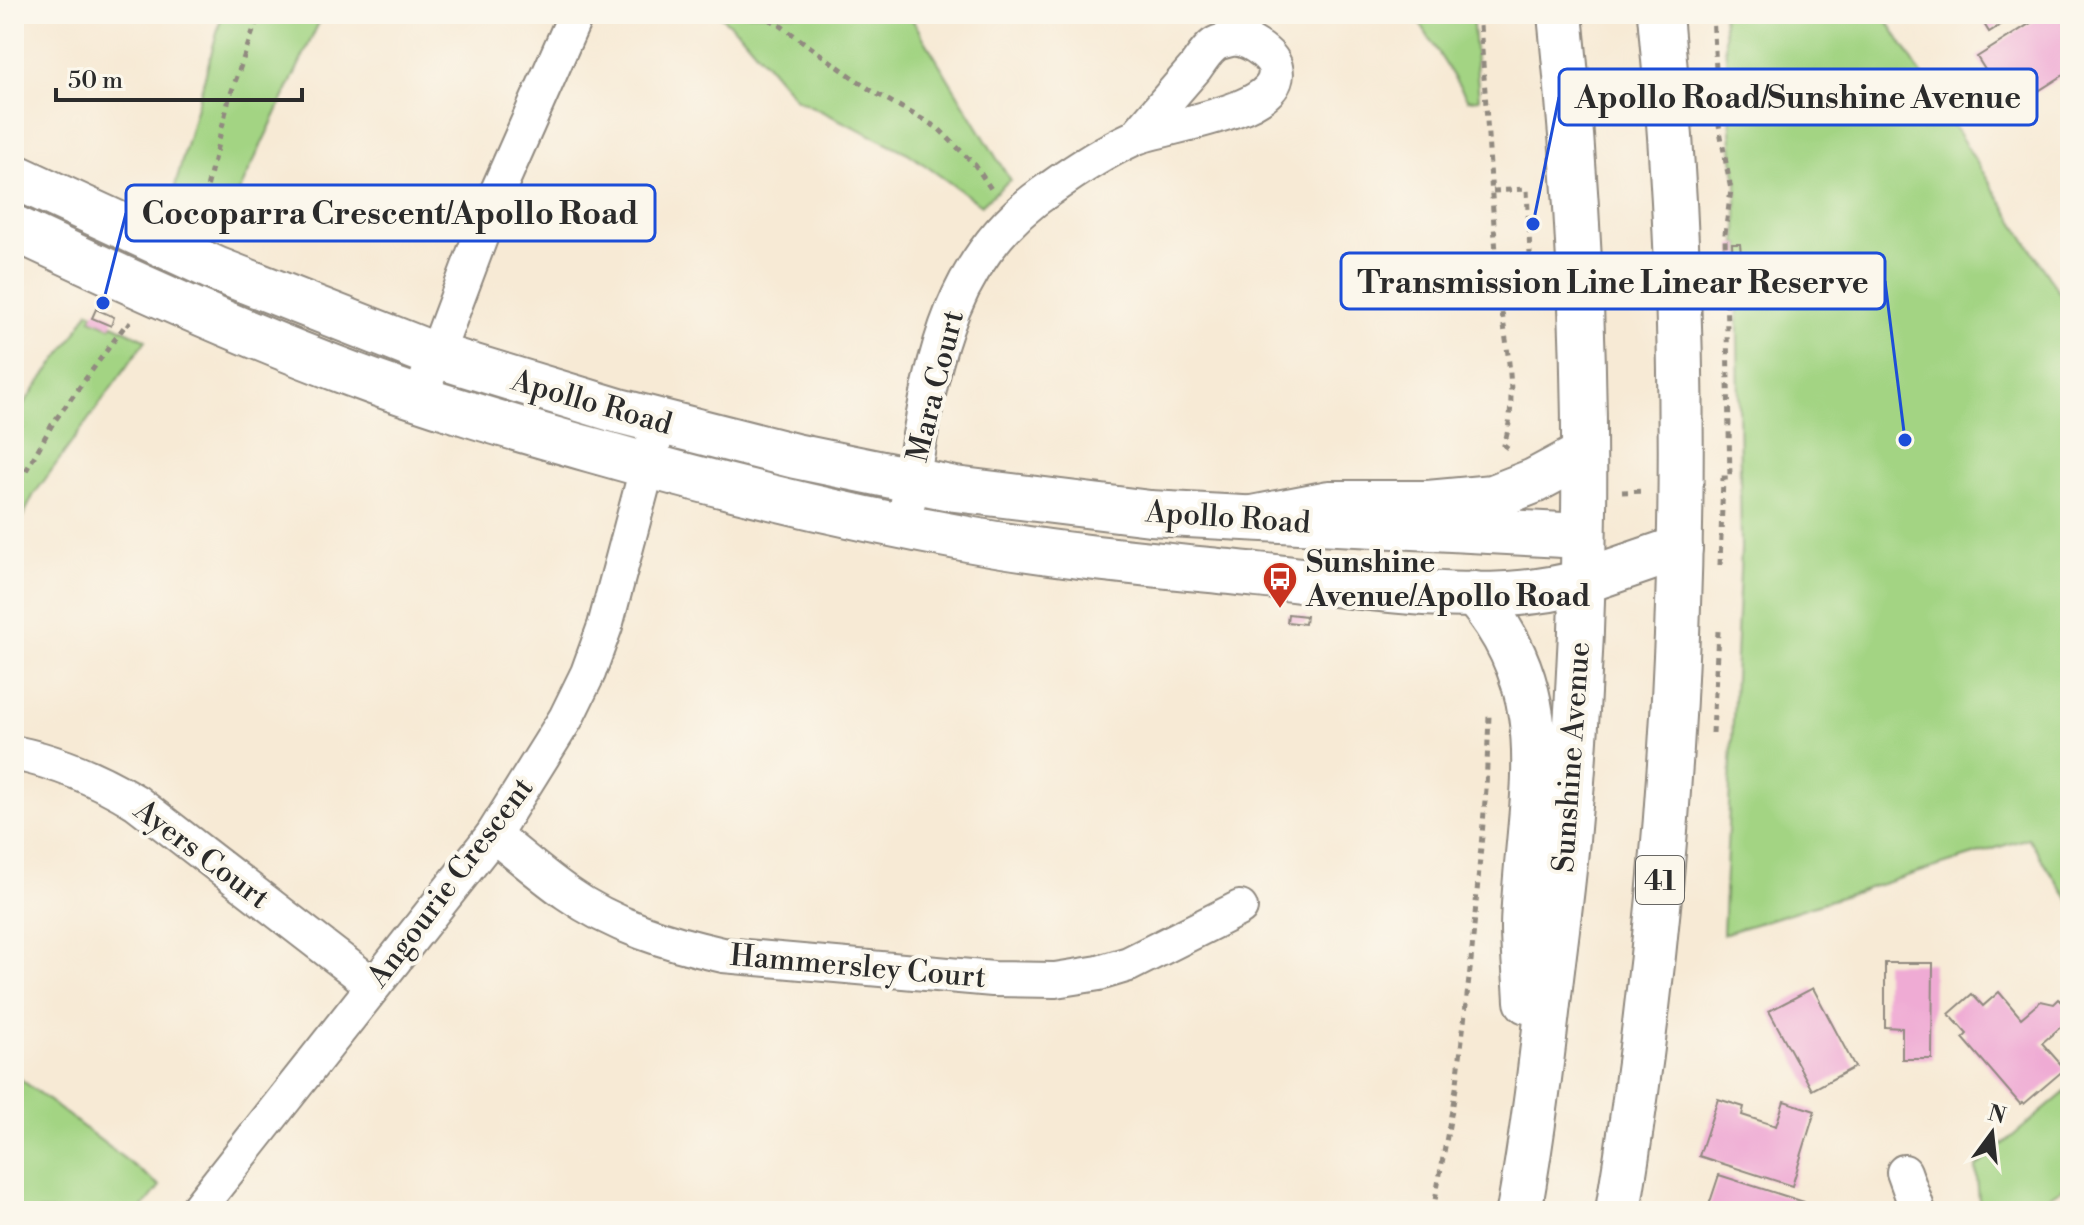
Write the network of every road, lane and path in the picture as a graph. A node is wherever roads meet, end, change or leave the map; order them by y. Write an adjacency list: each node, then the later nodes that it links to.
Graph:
1 (259, 14): 13 (path)
2 (576, 14): 16 (street)
3 (758, 14): 11 (path)
4 (1479, 14): 10 (path)
5 (1560, 14): 20 (main road, Sunshine Avenue)
6 (1660, 14): 28 (main road, 41)
7 (1713, 14): 22 (path)
8 (1136, 137): 11 (street, Mara Court)
9 (14, 176): 13 (main road, Apollo Road)
10 (1493, 191): 14 (path); 19 (path)
11 (1013, 218): 23 (street, Mara Court)
12 (14, 228): 17 (main road, Apollo Road)
13 (173, 250): 16 (main road, Apollo Road)
14 (1530, 254)
15 (127, 323): 24 (path)
16 (435, 355): 17 (street); 18 (main road, Apollo Road)
17 (420, 398): 21 (main road, Apollo Road)
18 (659, 422): 21 (street, Angourie Crescent); 23 (main road, Apollo Road)
19 (1504, 445)
20 (1584, 454): 25 (main road); 27 (main road, Sunshine Avenue)
21 (647, 466): 26 (main road, Apollo Road); 33 (street, Angourie Crescent)
22 (1714, 478)
23 (912, 481): 25 (main road, Apollo Road); 26 (street, Mara Court)
24 (14, 492)
25 (1252, 518): 27 (main road, Apollo Road)
26 (903, 527): 30 (main road, Apollo Road)
27 (1582, 536): 28 (main road, Apollo Road); 29 (main road, Sunshine Avenue)
28 (1680, 548): 29 (main road, Apollo Road); 41 (main road, 41)
29 (1581, 582): 30 (main road, Apollo Road); 36 (main road, Sunshine Avenue)
30 (1474, 594): 36 (main road)
31 (1489, 702): 39 (path)
32 (14, 753): 35 (street, Ayers Court)
33 (493, 835): 34 (street, Hammersley Court); 35 (street, Angourie Crescent)
34 (1240, 908)
35 (373, 985): 38 (street, Angourie Crescent)
36 (1533, 1119): 40 (main road, Sunshine Avenue)
37 (1904, 1172): 42 (street)
38 (196, 1211)
39 (1433, 1211)
40 (1519, 1211)
41 (1618, 1211)
42 (1918, 1211)

